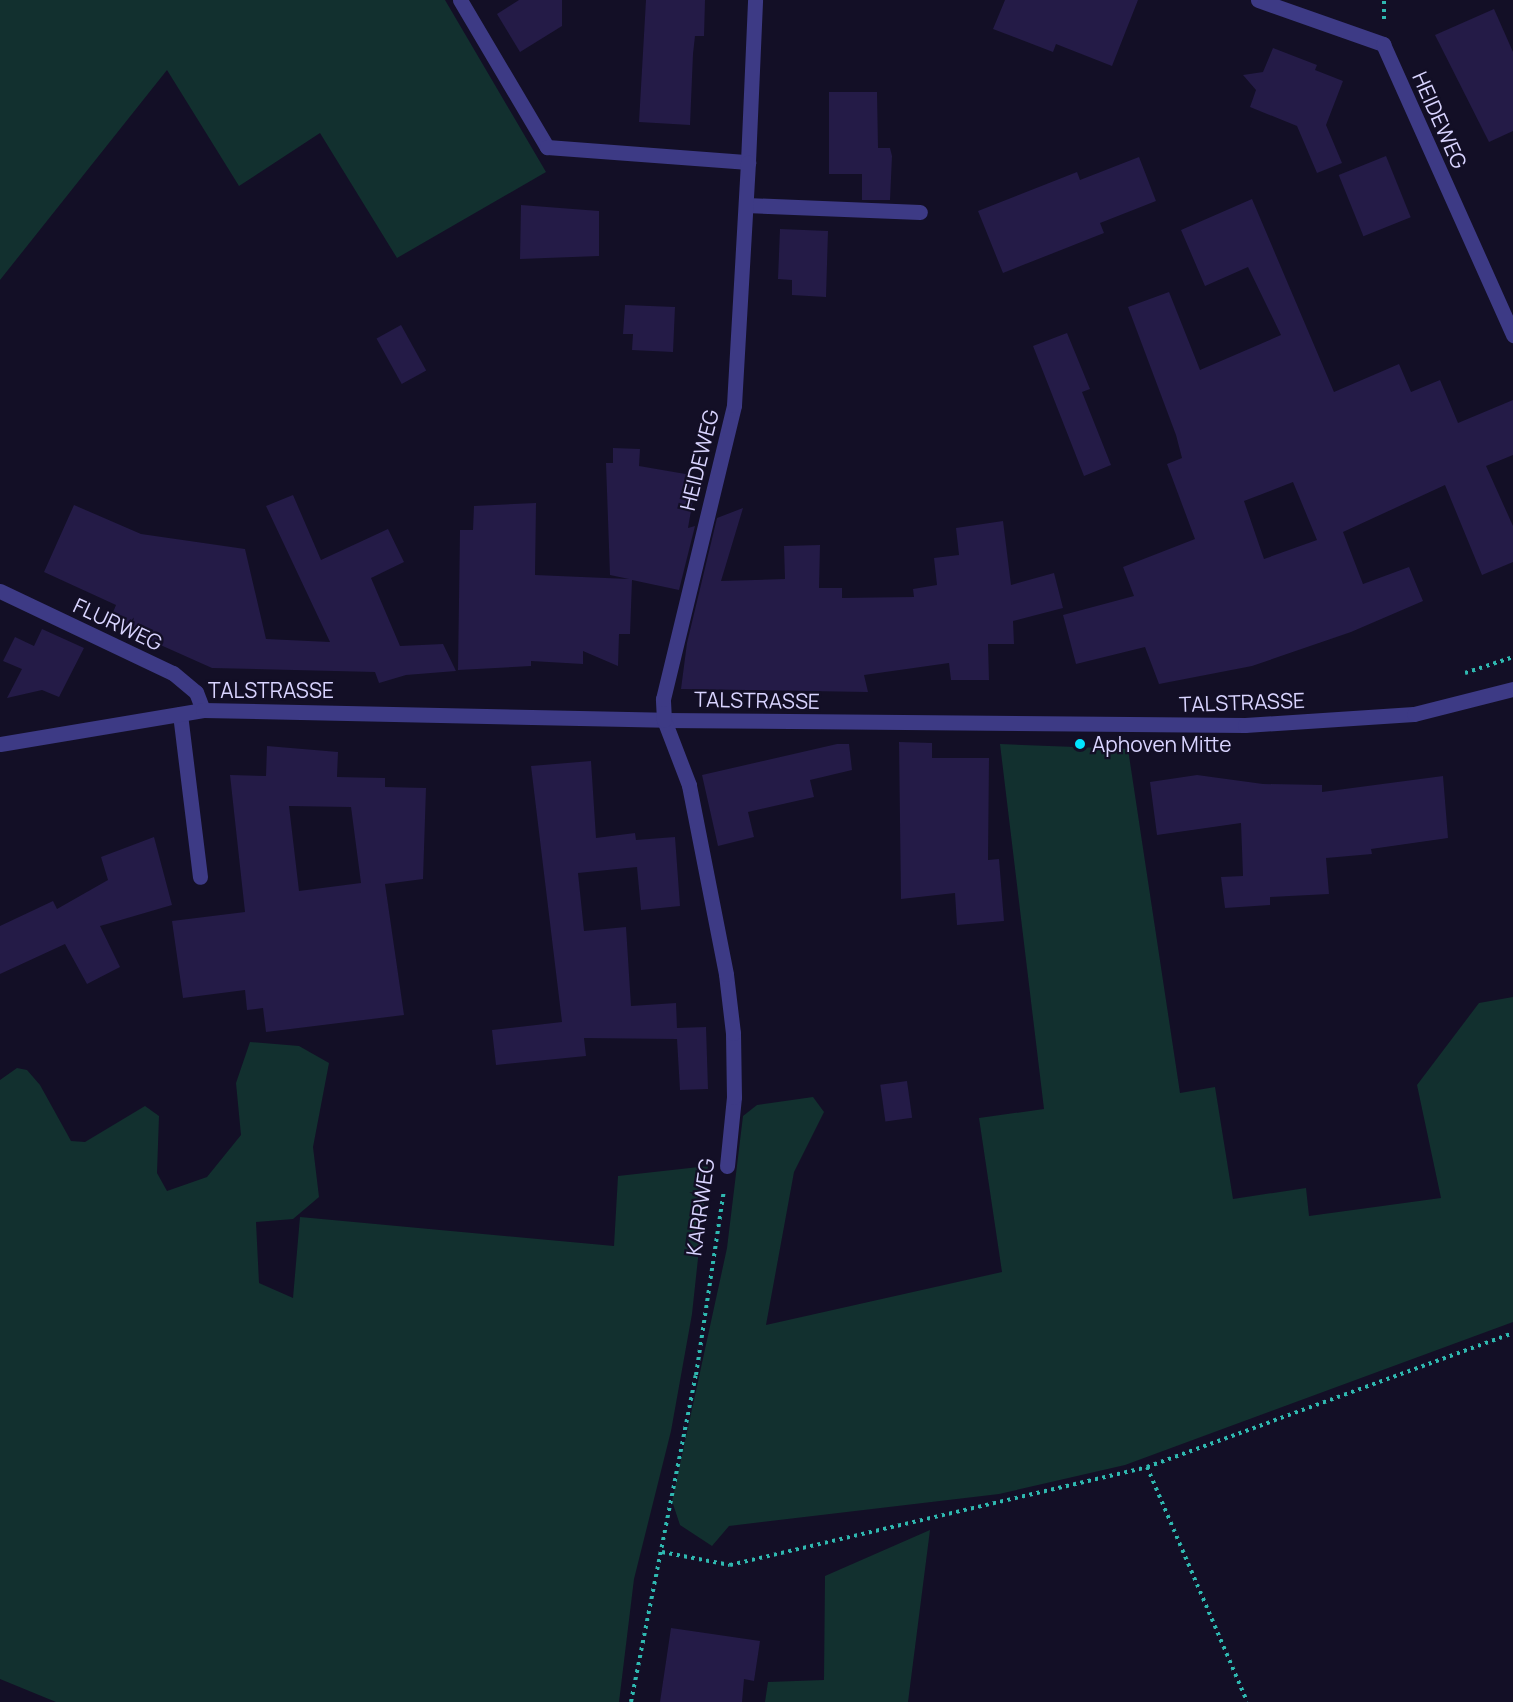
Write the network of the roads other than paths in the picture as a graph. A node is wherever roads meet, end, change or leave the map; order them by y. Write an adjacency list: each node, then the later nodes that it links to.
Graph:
1 (460, 0): 4 (street)
2 (755, 0): 4 (street, HEIDEWEG)
3 (1258, 0): 7 (street, HEIDEWEG)
4 (748, 162): 5 (street, HEIDEWEG)
5 (746, 205): 6 (street); 12 (street, HEIDEWEG)
6 (920, 212)
7 (1513, 335)
8 (0, 591): 10 (street, FLURWEG)
9 (1513, 689): 12 (street, TALSTRASSE)
10 (203, 710): 11 (street, TALSTRASSE); 12 (street, TALSTRASSE)
11 (180, 714): 13 (street, TALSTRASSE); 14 (street)
12 (664, 720): 15 (street, KARRWEG)
13 (0, 744)
14 (200, 877)
15 (727, 1166)

